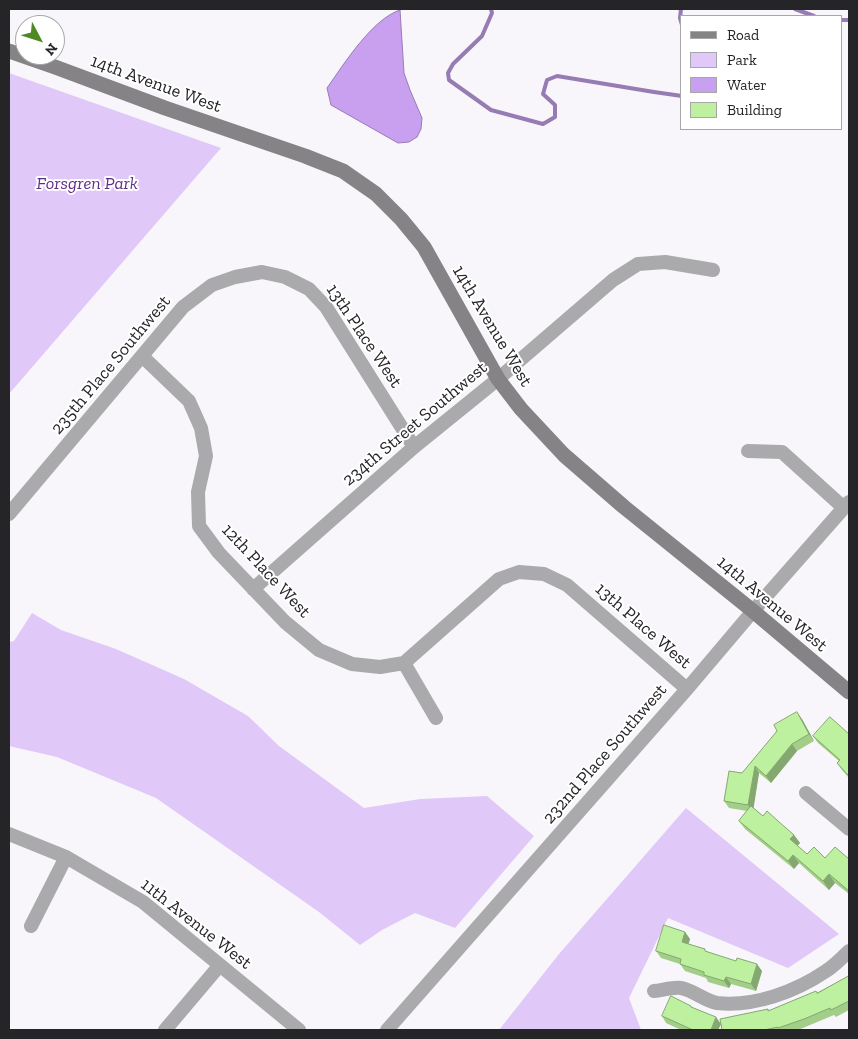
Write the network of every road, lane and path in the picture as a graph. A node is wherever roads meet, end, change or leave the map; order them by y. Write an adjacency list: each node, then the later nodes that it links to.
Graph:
1 (9, 51): 5 (street, 14th Avenue West)
2 (713, 270): 5 (street, 234th Street Southwest)
3 (262, 272): 4 (street, 235th Place Southwest); 6 (street, 13th Place West)
4 (142, 356): 9 (street, 235th Place Southwest); 10 (street, 12th Place West)
5 (498, 379): 6 (street, 234th Street Southwest); 11 (street, 14th Avenue West)
6 (414, 447): 10 (street, 234th Street Southwest)
7 (748, 451): 8 (street)
8 (847, 505): 11 (street, 232nd Place Southwest)
9 (9, 514)
10 (253, 589): 12 (street, 12th Place West)
11 (753, 611): 13 (street, 232nd Place Southwest); 14 (street, 14th Avenue West)
12 (404, 664): 13 (street, 13th Place West); 15 (street)
13 (687, 688): 26 (street, 232nd Place Southwest)
14 (849, 692)
15 (436, 718)
16 (806, 793): 17 (street)
17 (849, 829)
18 (9, 834): 19 (street, 11th Avenue West)
19 (66, 857): 20 (street); 22 (street, 11th Avenue West)
20 (31, 926)
21 (849, 951): 23 (street)
22 (220, 965): 24 (street); 25 (street, 11th Avenue West)
23 (654, 990)
24 (165, 1030)
25 (298, 1030)
26 (387, 1030)

